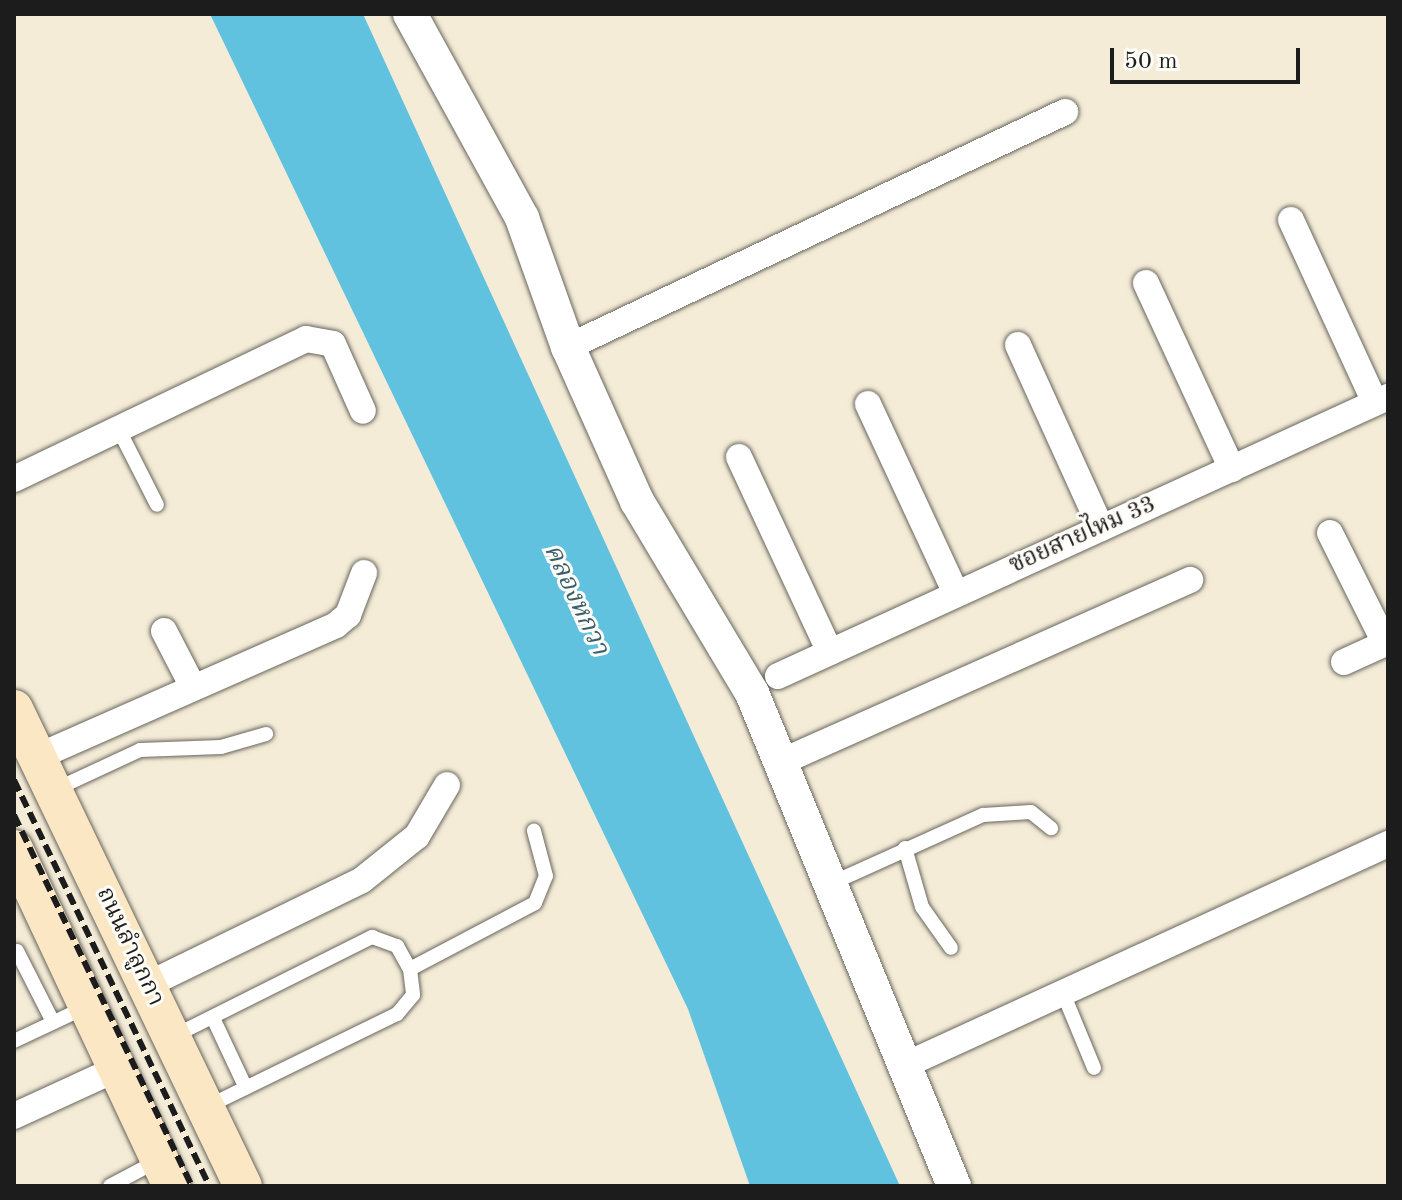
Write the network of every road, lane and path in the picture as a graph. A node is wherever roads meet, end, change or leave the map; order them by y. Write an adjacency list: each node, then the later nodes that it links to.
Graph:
1 (410, 14): 6 (street)
2 (1065, 112): 6 (street)
3 (1291, 220): 7 (street)
4 (1146, 283): 12 (street)
5 (1018, 345): 15 (street)
6 (568, 347): 28 (street)
7 (1381, 400): 12 (street, ซอยสายไหม 33)
8 (868, 404): 19 (street)
9 (363, 411): 10 (street)
10 (118, 428): 13 (street); 14 (lane)
11 (739, 457): 22 (street)
12 (1232, 469): 15 (street, ซอยสายไหม 33)
13 (14, 479)
14 (157, 505)
15 (1101, 528): 19 (street, ซอยสายไหม 33)
16 (1330, 533): 21 (street)
17 (364, 573): 25 (street)
18 (1190, 580): 28 (street)
19 (956, 594): 22 (street, ซอยสายไหม 33)
20 (164, 631): 25 (street)
21 (1386, 642): 23 (street)
22 (830, 652): 24 (street, ซอยสายไหม 33)
23 (1344, 662)
24 (778, 676)
25 (193, 687): 29 (street)
26 (14, 709): 29 (main road, ถนนลำลูกกา)
27 (266, 734): 29 (lane)
28 (781, 762): 36 (street)
29 (46, 774): 40 (main road, ถนนลำลูกกา)
30 (447, 785): 40 (street)
31 (1051, 828): 34 (lane)
32 (534, 831): 39 (lane)
33 (1388, 844): 41 (street)
34 (905, 848): 36 (lane); 37 (lane)
35 (14, 849): 42 (main road)
36 (830, 884): 46 (street)
37 (951, 948)
38 (17, 951): 42 (lane)
39 (410, 969): 43 (lane); 49 (lane)
40 (147, 985): 44 (main road, ถนนลำลูกกา)
41 (1063, 993): 46 (street); 47 (lane)
42 (70, 1015): 45 (lane); 48 (main road)
43 (213, 1018): 44 (lane); 49 (lane)
44 (172, 1037): 50 (main road, ถนนลำลูกกา)
45 (14, 1041)
46 (901, 1067): 55 (street)
47 (1094, 1068)
48 (116, 1069): 51 (street); 52 (main road)
49 (246, 1088): 50 (lane)
50 (205, 1107): 54 (main road, ถนนลำลูกกา)
51 (14, 1116)
52 (165, 1173): 53 (lane)
53 (110, 1186)
54 (243, 1186)
55 (954, 1186)

